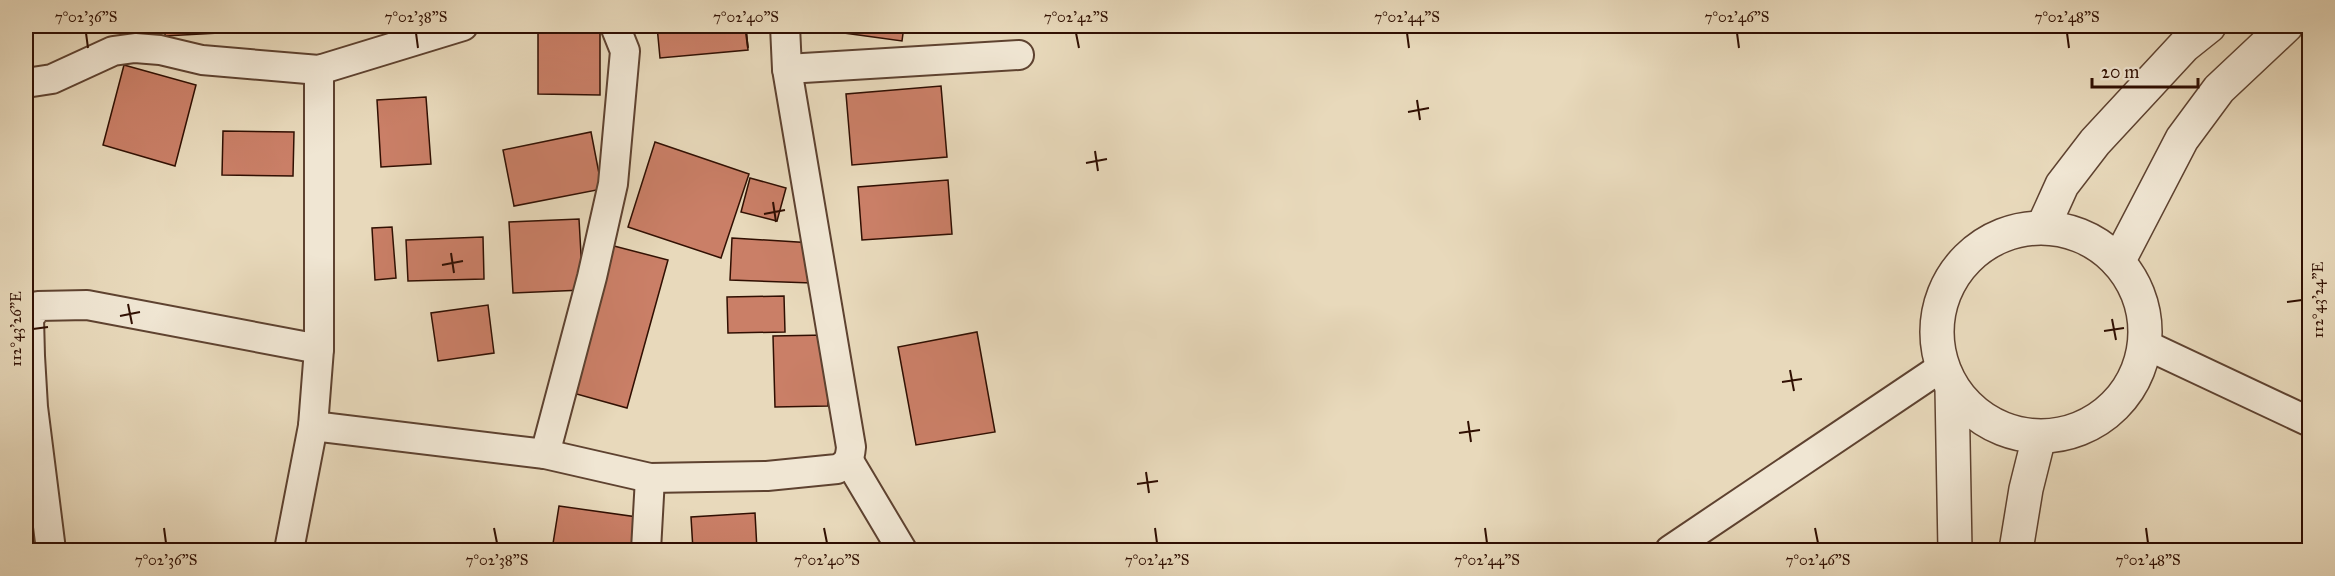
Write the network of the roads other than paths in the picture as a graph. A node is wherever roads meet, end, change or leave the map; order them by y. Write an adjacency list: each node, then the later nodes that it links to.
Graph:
1 (463, 26): 8 (street)
2 (615, 26): 18 (street)
3 (785, 26): 7 (street)
4 (2209, 26): 10 (street)
5 (2286, 26): 11 (street)
6 (1019, 55): 7 (street)
7 (787, 69): 19 (street)
8 (319, 70): 9 (street); 13 (street)
9 (26, 83)
10 (2043, 227): 11 (street); 14 (street)
11 (2118, 262): 12 (street)
12 (2144, 344): 15 (street); 17 (street)
13 (319, 349): 16 (street); 21 (street)
14 (1947, 377): 17 (street); 25 (street); 26 (street)
15 (2310, 423)
16 (313, 426): 18 (street); 22 (street)
17 (2039, 437): 27 (street)
18 (545, 454): 20 (street)
19 (849, 461): 20 (street); 24 (street)
20 (650, 478): 23 (street)
21 (51, 550)
22 (289, 550)
23 (646, 550)
24 (902, 550)
25 (1670, 550)
26 (1955, 550)
27 (2016, 550)

